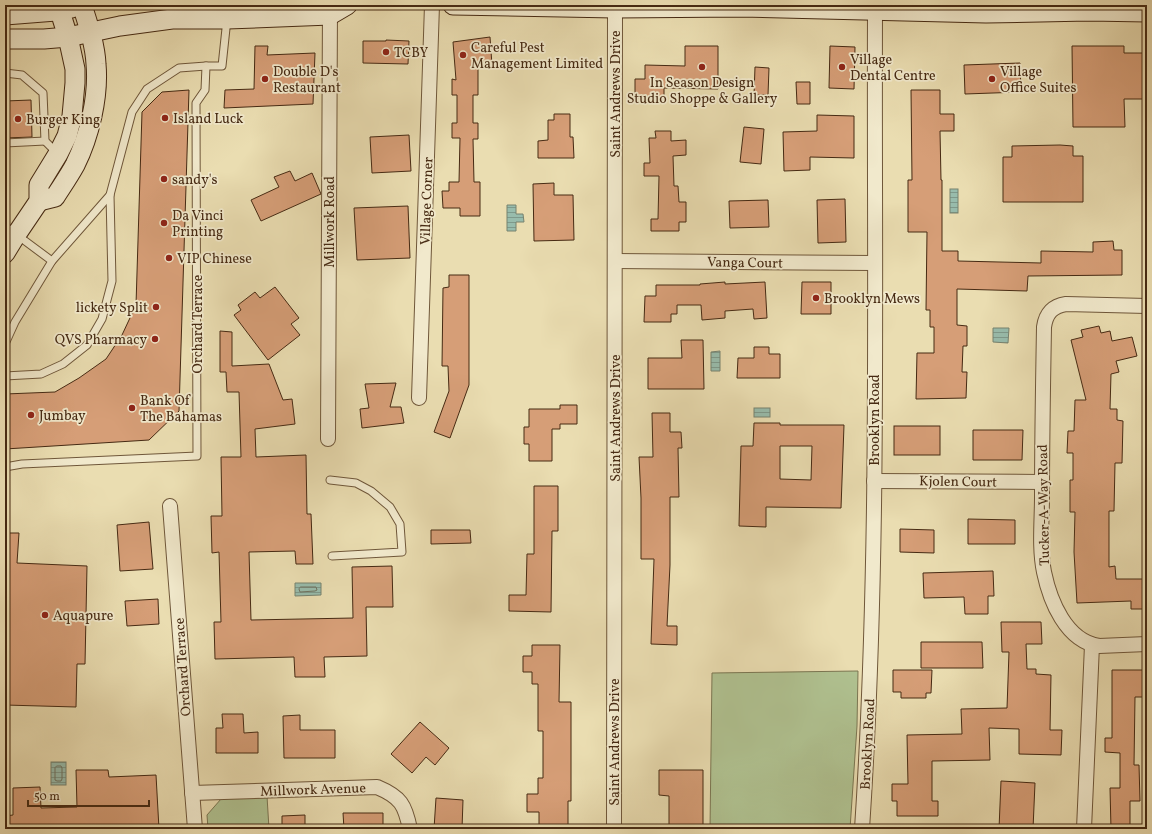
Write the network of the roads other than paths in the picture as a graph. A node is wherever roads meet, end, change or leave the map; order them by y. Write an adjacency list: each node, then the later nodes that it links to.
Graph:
1 (82, 5): 7 (main road); 16 (main road)
2 (347, 5): 11 (main road)
3 (432, 5): 33 (street, Village Corner)
4 (453, 5): 5 (main road)
5 (457, 5): 8 (main road)
6 (741, 6): 8 (main road); 12 (main road)
7 (59, 8): 14 (main road); 17 (main road)
8 (615, 8): 28 (street, Saint Andrews Drive)
9 (923, 8): 10 (main road); 12 (main road)
10 (1089, 8): 13 (main road)
11 (330, 10): 15 (main road); 34 (street, Millwork Road)
12 (875, 11): 29 (street, Brooklyn Road)
13 (1147, 12)
14 (5, 15)
15 (227, 19): 16 (main road); 19 (lane)
16 (91, 33): 17 (main road); 24 (main road)
17 (68, 37): 18 (main road); 22 (main road)
18 (5, 39)
19 (206, 66): 23 (lane); 35 (lane, Orchard Terrace)
20 (5, 73): 22 (lane)
21 (5, 143): 22 (lane)
22 (52, 148): 24 (main road)
23 (110, 195): 27 (lane); 32 (lane)
24 (40, 201): 25 (main road)
25 (10, 230): 26 (main road); 27 (lane)
26 (5, 253)
27 (52, 261): 31 (lane)
28 (615, 261): 29 (street, Vanga Court); 46 (street, Saint Andrews Drive)
29 (874, 263): 37 (street, Brooklyn Road)
30 (1147, 306): 38 (street, Tucker-A-Way Road)
31 (5, 344)
32 (5, 376)
33 (419, 398)
34 (328, 439)
35 (5, 467)
36 (330, 480): 40 (lane)
37 (874, 481): 38 (street, Kjolen Court); 47 (street, Brooklyn Road)
38 (1042, 482): 42 (street, Tucker-A-Way Road)
39 (170, 506): 43 (street, Orchard Terrace)
40 (332, 556)
41 (1147, 644): 42 (street)
42 (1092, 645): 48 (street)
43 (192, 792): 44 (street, Orchard Terrace); 45 (street, Millwork Avenue)
44 (195, 829)
45 (410, 829)
46 (614, 829)
47 (862, 829)
48 (1084, 829)

